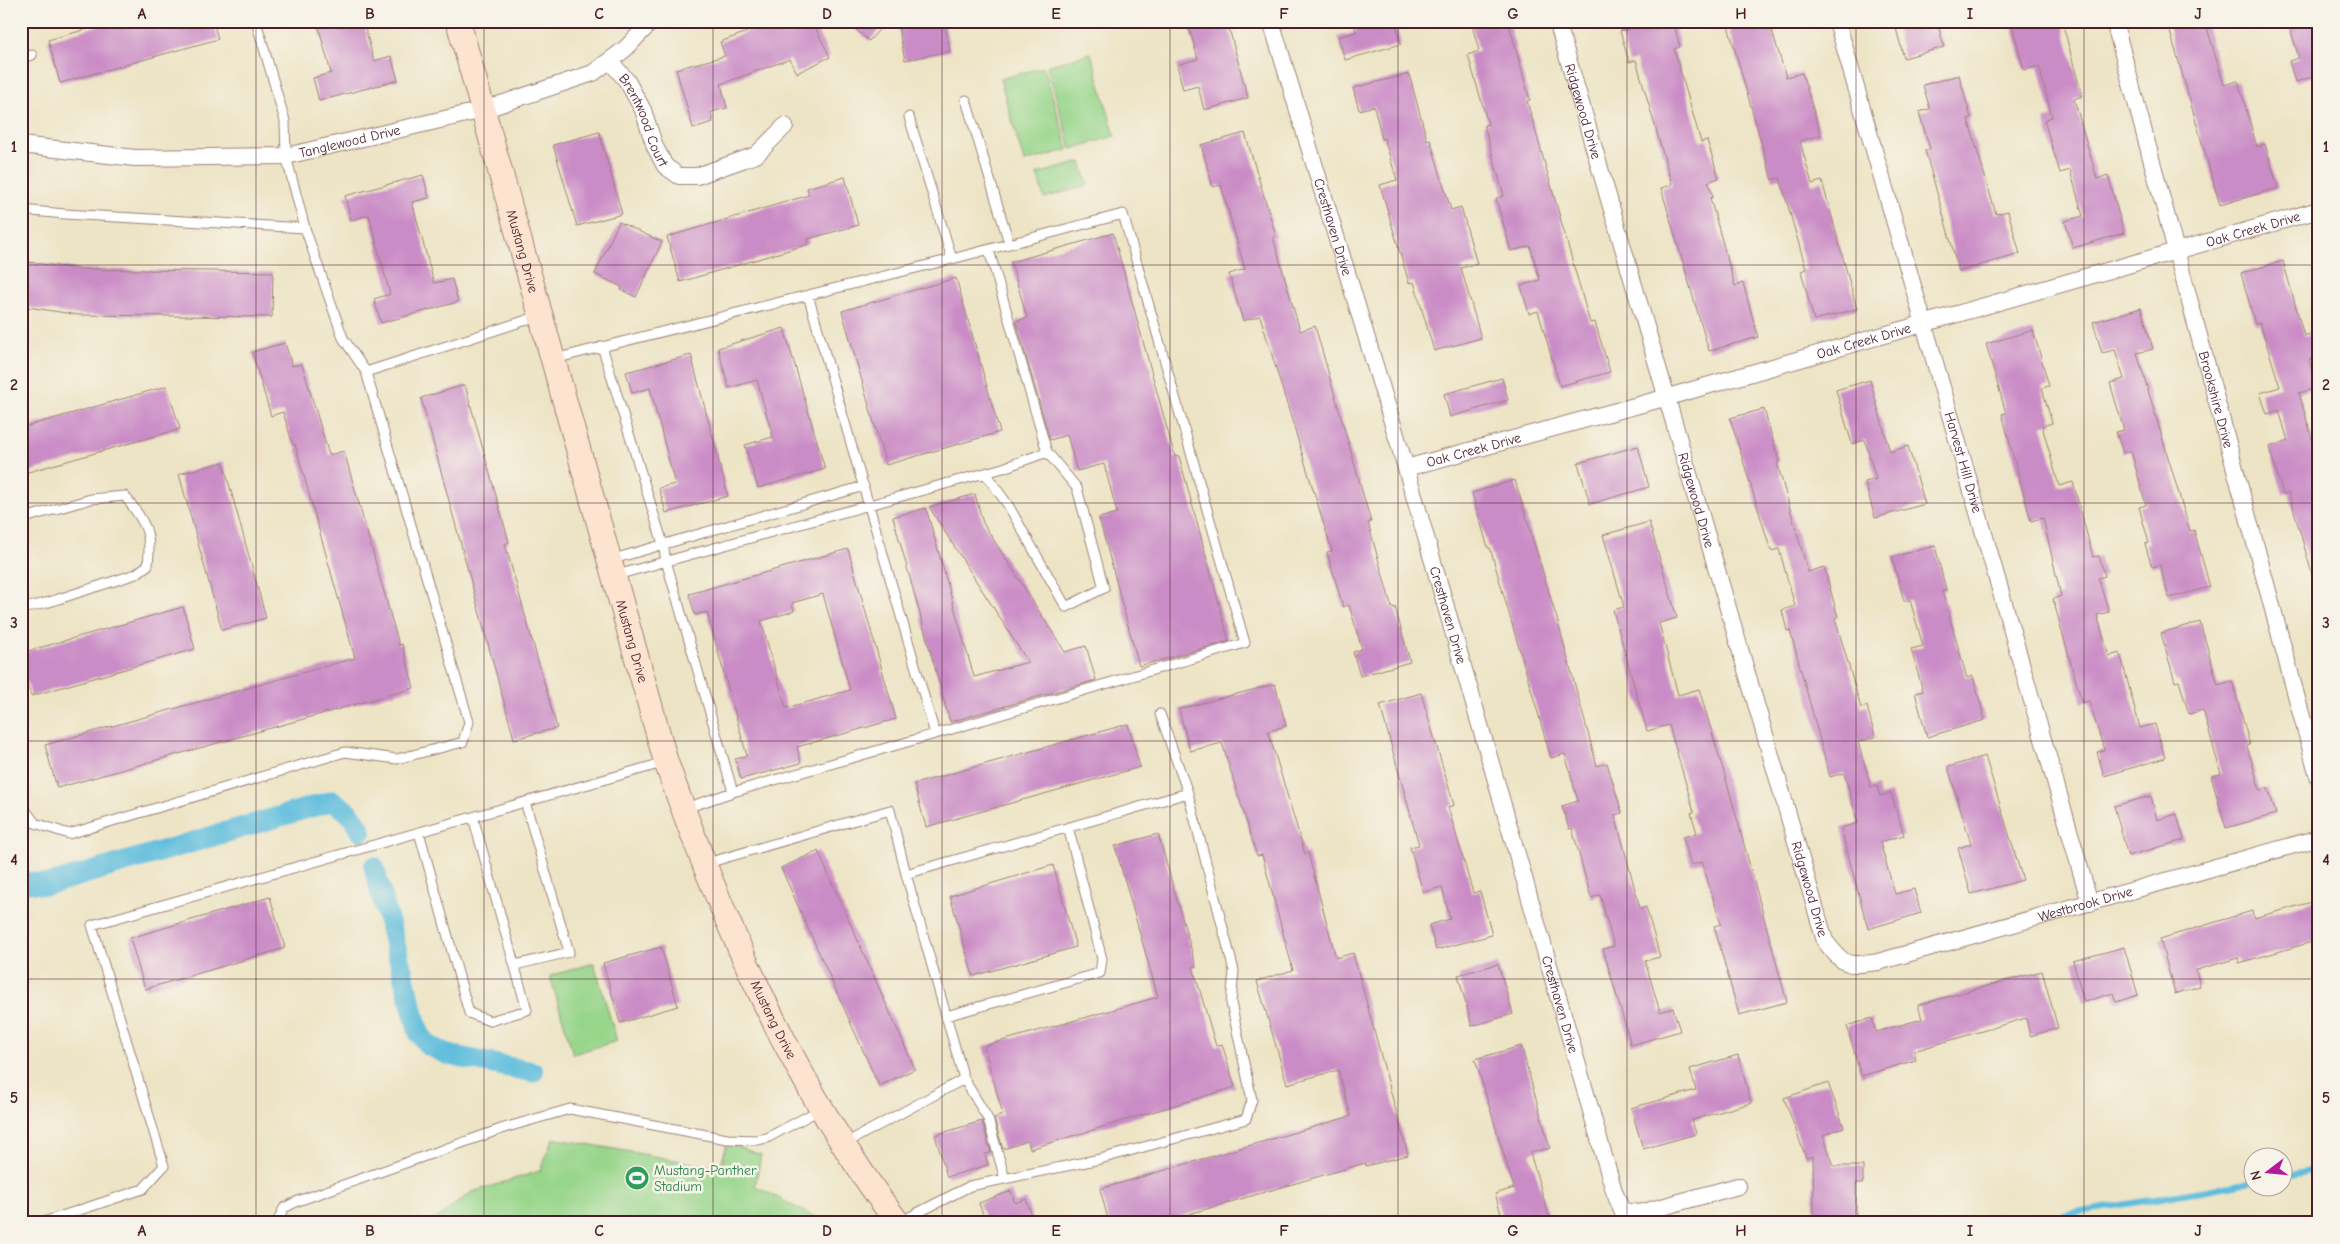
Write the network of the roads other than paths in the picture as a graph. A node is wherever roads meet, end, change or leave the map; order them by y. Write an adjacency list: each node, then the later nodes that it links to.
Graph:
1 (256, 21): 16 (lane)
2 (458, 21): 12 (main road, Mustang Drive)
3 (652, 21): 10 (street, Tanglewood Drive)
4 (1271, 21): 32 (street, Cresthaven Drive)
5 (1557, 21): 30 (street, Ridgewood Drive)
6 (1837, 21): 26 (street, Harvest Hill Drive)
7 (2114, 21): 22 (street, Brookshire Drive)
8 (32, 55): 9 (lane)
9 (21, 58)
10 (610, 61): 12 (street, Tanglewood Drive); 14 (street, Brentwood Court)
11 (966, 100): 20 (lane)
12 (483, 110): 16 (street, Tanglewood Drive); 25 (main road, Mustang Drive)
13 (910, 117): 23 (lane)
14 (785, 126)
15 (21, 146): 16 (street, Tanglewood Drive)
16 (286, 156): 19 (lane)
17 (21, 210): 19 (lane)
18 (2319, 210): 22 (street, Oak Creek Drive)
19 (305, 228): 29 (lane)
20 (1009, 243): 21 (lane); 42 (lane)
21 (990, 250): 23 (lane); 31 (lane)
22 (2176, 251): 26 (street, Oak Creek Drive); 44 (street, Brookshire Drive)
23 (952, 259): 24 (lane)
24 (808, 295): 27 (lane); 34 (lane)
25 (540, 315): 28 (main road, Mustang Drive); 29 (lane)
26 (1924, 324): 30 (street, Oak Creek Drive); 56 (street, Harvest Hill Drive)
27 (602, 346): 28 (lane); 37 (lane)
28 (553, 359): 39 (main road, Mustang Drive)
29 (366, 372): 48 (lane)
30 (1668, 397): 32 (street, Oak Creek Drive); 58 (street, Ridgewood Drive)
31 (1047, 452): 33 (lane); 33 (lane)
32 (1406, 468): 64 (street, Cresthaven Drive)
33 (984, 473): 35 (lane)
34 (864, 486): 35 (lane); 37 (lane)
35 (870, 505): 38 (lane); 42 (lane)
36 (21, 520): 40 (lane)
37 (663, 544): 38 (lane); 39 (lane)
38 (666, 561): 39 (lane); 45 (lane)
39 (611, 568): 43 (main road, Mustang Drive)
40 (21, 609)
41 (1160, 714): 46 (lane)
42 (935, 734): 45 (lane)
43 (666, 762): 47 (lane); 49 (main road, Mustang Drive)
44 (2319, 780)
45 (732, 792): 49 (lane)
46 (1188, 793): 51 (lane); 63 (lane)
47 (525, 802): 50 (lane); 57 (lane)
48 (21, 804)
49 (683, 809): 54 (main road, Mustang Drive)
50 (474, 817): 52 (lane); 57 (lane)
51 (1068, 827): 55 (lane); 59 (lane)
52 (419, 832): 57 (lane); 65 (lane)
53 (2319, 838): 56 (street, Westbrook Drive)
54 (704, 864): 55 (lane); 61 (main road, Mustang Drive)
55 (906, 874): 59 (lane)
56 (2090, 902): 58 (street, Westbrook Drive)
57 (515, 965)
58 (1853, 965)
59 (946, 1016): 60 (lane)
60 (964, 1079): 62 (lane); 63 (lane)
61 (823, 1108): 62 (main road, Mustang Drive); 66 (lane)
62 (844, 1144): 67 (main road, Mustang Drive)
63 (1005, 1179): 67 (lane)
64 (1738, 1186)
65 (41, 1223)
66 (277, 1223)
67 (898, 1223)

